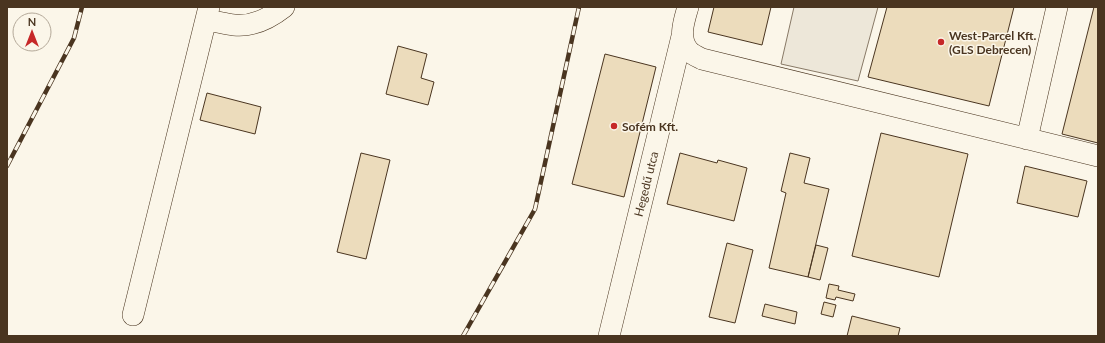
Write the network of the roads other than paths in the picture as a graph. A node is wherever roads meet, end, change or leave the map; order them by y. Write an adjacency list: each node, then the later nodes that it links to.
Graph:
1 (284, 7): 4 (lane)
2 (688, 7): 5 (lane, Hegedű utca)
3 (1058, 7): 6 (lane)
4 (207, 13): 8 (lane)
5 (683, 32): 6 (lane, Hegedű utca); 9 (lane, Hegedű utca)
6 (1027, 138): 7 (lane)
7 (1098, 156)
8 (133, 315)
9 (609, 336)

